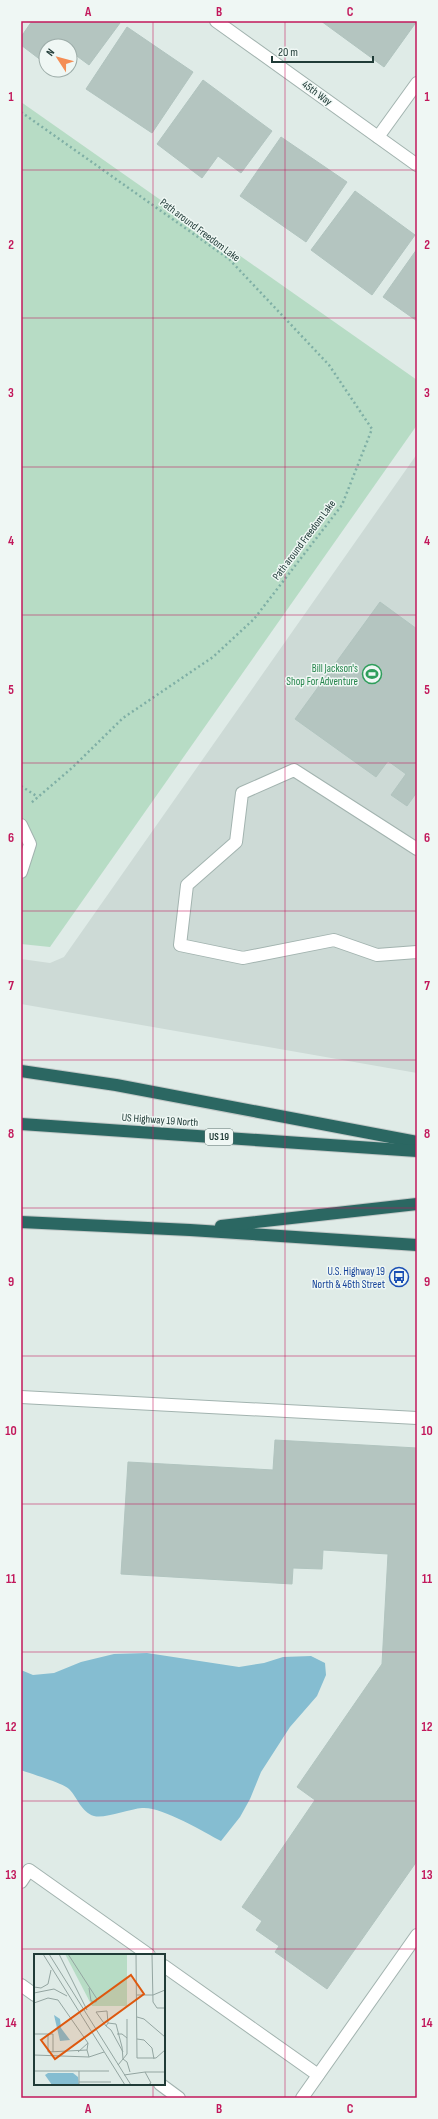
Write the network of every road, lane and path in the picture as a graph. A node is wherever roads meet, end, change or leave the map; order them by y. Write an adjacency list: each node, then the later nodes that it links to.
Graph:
1 (216, 21): 4 (street, 45th Way)
2 (417, 83): 4 (street)
3 (21, 112): 6 (path, Path around Freedom Lake)
4 (378, 137): 5 (street, 45th Way)
5 (417, 165)
6 (21, 786)
7 (21, 825): 9 (street)
8 (417, 849): 10 (street)
9 (21, 872)
10 (417, 952)
11 (21, 1071): 13 (highway)
12 (21, 1124): 14 (highway, US Highway 19 North / US 19)
13 (417, 1142)
14 (417, 1151)
15 (417, 1204): 17 (highway)
16 (21, 1222): 17 (highway)
17 (190, 1230): 18 (highway)
18 (417, 1245)
19 (21, 1396): 20 (street)
20 (417, 1418)
21 (21, 1882): 23 (street)
22 (417, 1935): 27 (street)
23 (148, 1954)
24 (165, 1967): 27 (street)
25 (21, 1985): 26 (street)
26 (34, 1994)
27 (318, 2075): 30 (street)
28 (161, 2085): 29 (street)
29 (179, 2098)
30 (302, 2098)

